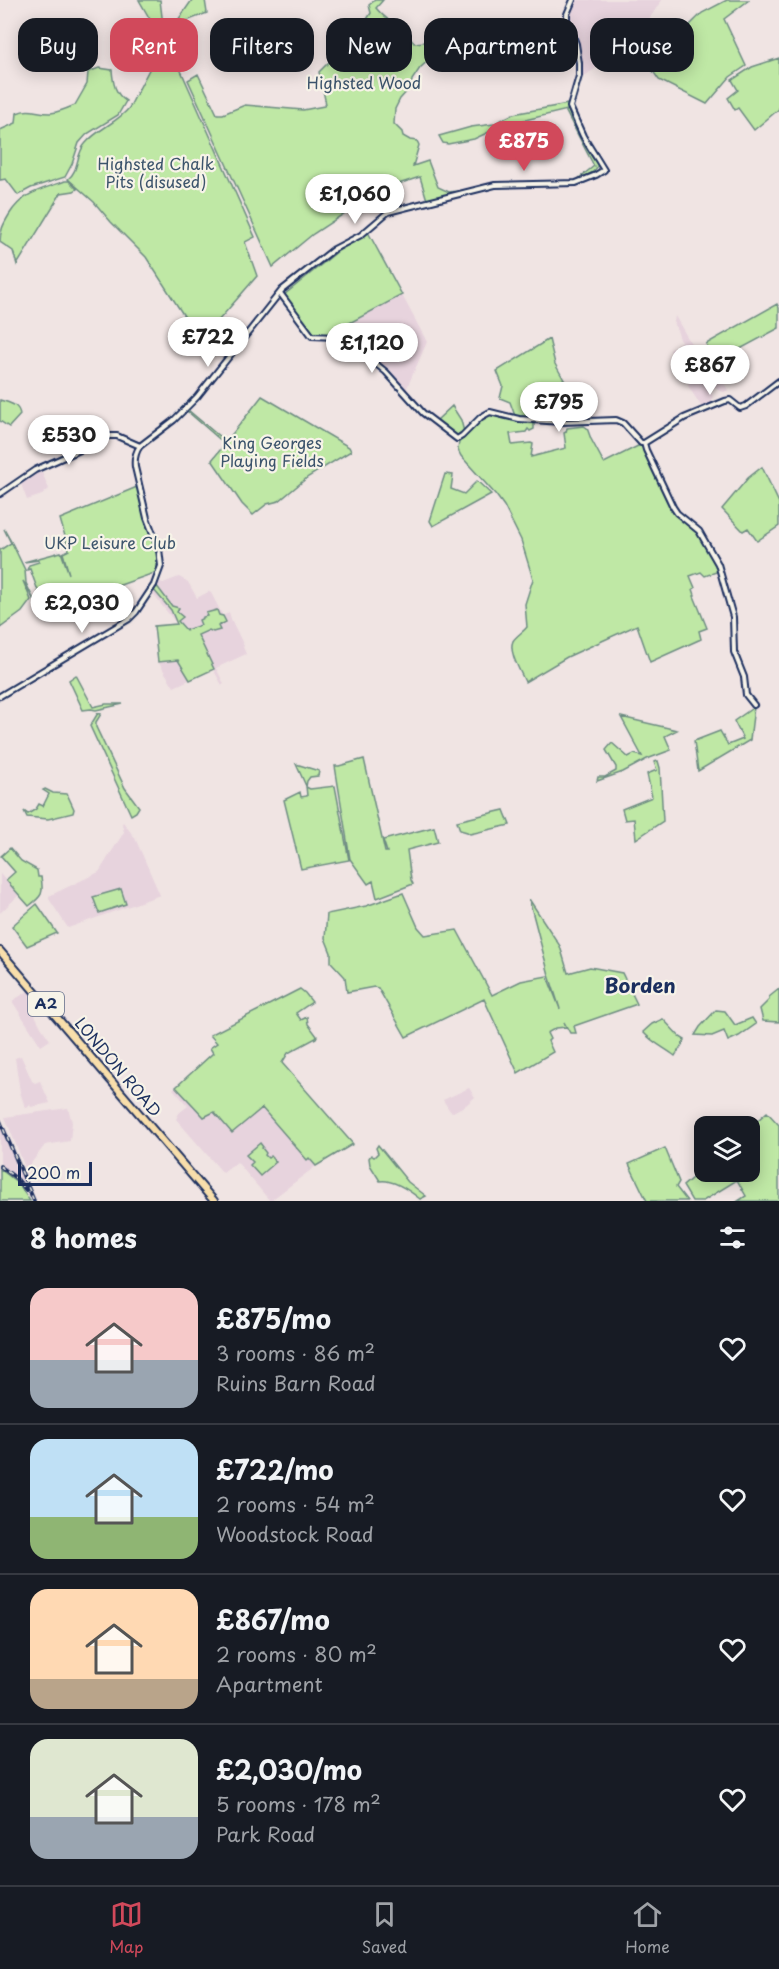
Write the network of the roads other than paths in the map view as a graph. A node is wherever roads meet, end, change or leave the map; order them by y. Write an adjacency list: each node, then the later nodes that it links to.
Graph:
1 (573, 0): 2 (street)
2 (279, 293): 4 (street); 5 (street)
3 (779, 381): 4 (street)
4 (644, 443): 8 (street)
5 (140, 446): 6 (street); 7 (street)
6 (0, 494)
7 (0, 696)
8 (754, 705)
9 (0, 951): 10 (main road, LONDON ROAD / A2)
10 (214, 1201)

